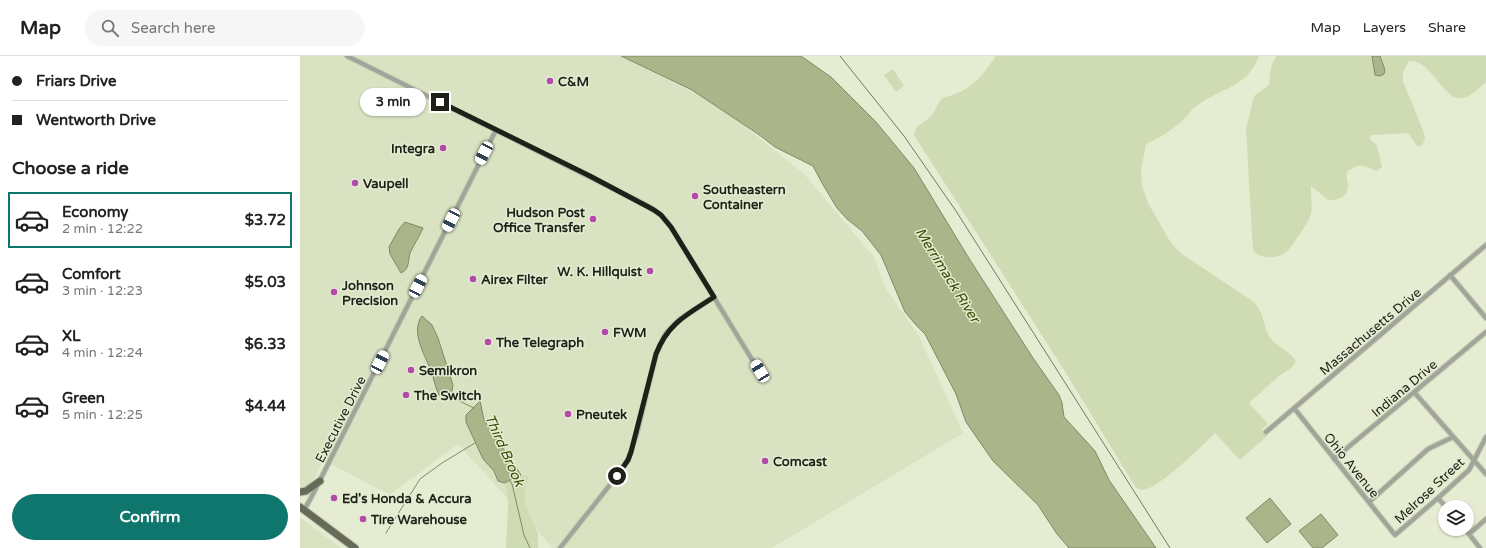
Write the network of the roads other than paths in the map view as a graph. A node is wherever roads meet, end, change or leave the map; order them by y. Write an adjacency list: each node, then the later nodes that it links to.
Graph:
1 (347, 56): 2 (street)
2 (496, 130): 5 (street); 17 (street, Executive Drive)
3 (1486, 245): 4 (street, Massachusetts Drive)
4 (1450, 275): 6 (street); 10 (street, Massachusetts Drive)
5 (714, 297): 8 (street); 27 (street)
6 (1486, 318)
7 (1486, 332): 9 (street, Indiana Drive)
8 (760, 371)
9 (1414, 392): 12 (street); 14 (street, Indiana Drive)
10 (1294, 408): 11 (street, Massachusetts Drive); 14 (street, Ohio Avenue)
11 (1266, 432)
12 (1453, 437): 15 (street); 20 (street)
13 (1486, 437): 15 (street, Melrose Street)
14 (1334, 459): 20 (street, Ohio Avenue)
15 (1474, 460): 16 (street); 19 (street, Melrose Street)
16 (1486, 474)
17 (320, 481): 18 (main road); 21 (street, Executive Drive)
18 (300, 492)
19 (1438, 498): 24 (street, Melrose Street)
20 (1368, 502): 24 (street, Ohio Avenue)
21 (302, 509): 26 (main road)
22 (1486, 519): 23 (street)
23 (1474, 530)
24 (1395, 535)
25 (1471, 536): 28 (street)
26 (355, 548)
27 (560, 548)
28 (1480, 548)

